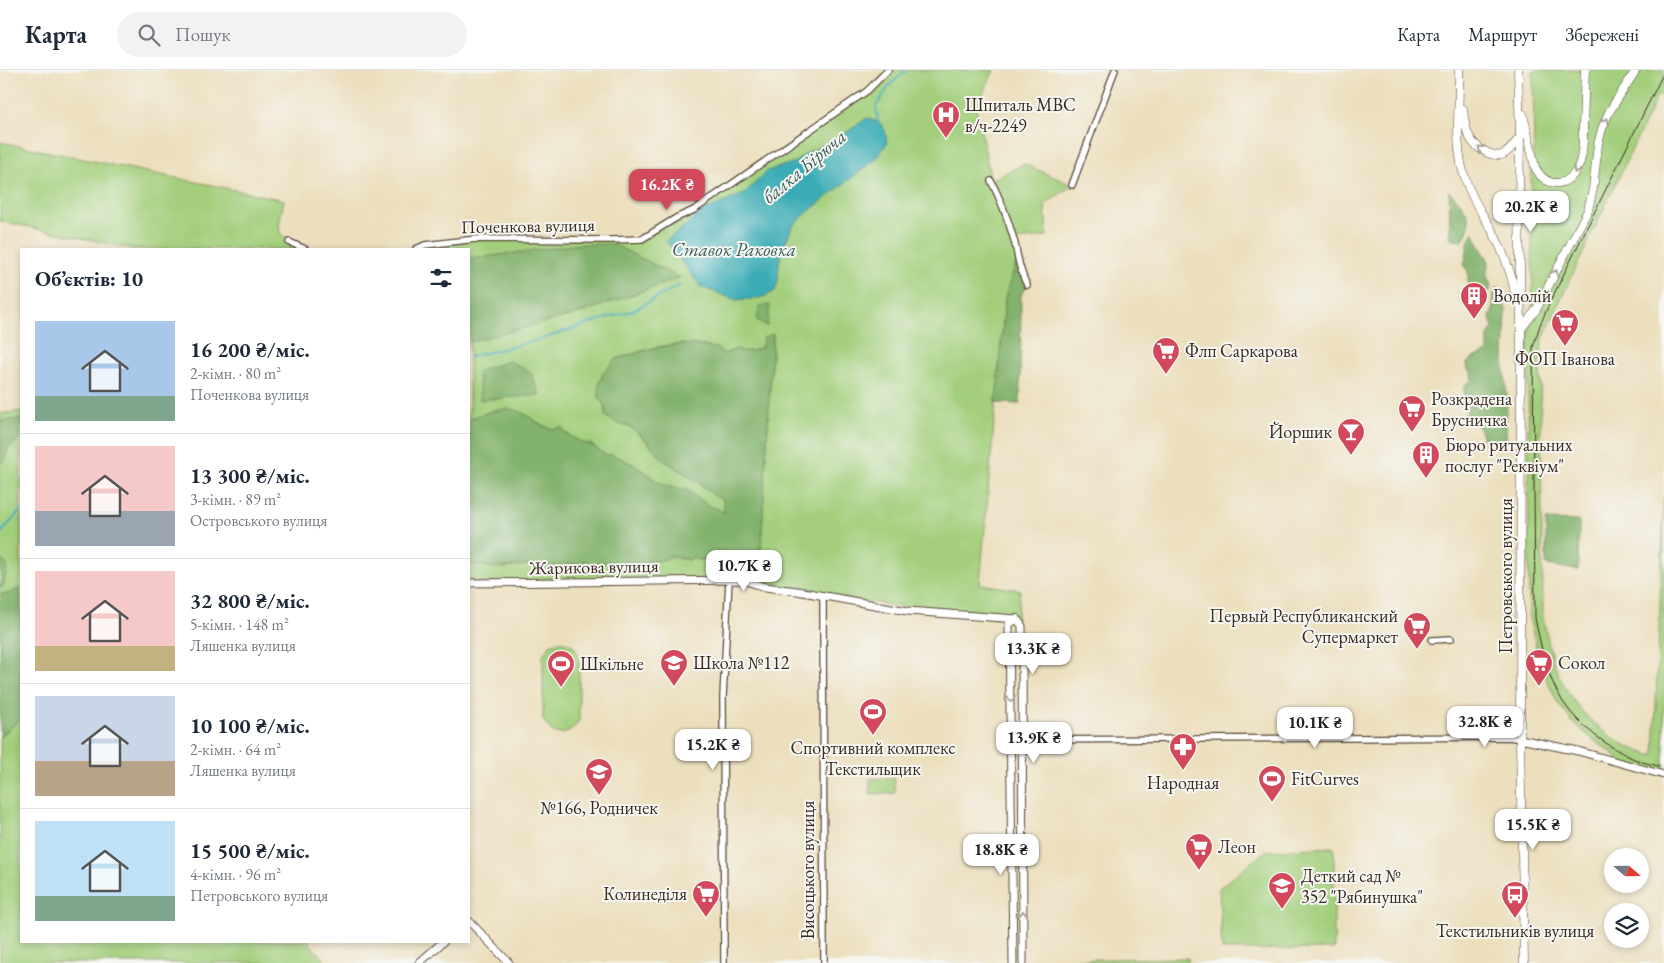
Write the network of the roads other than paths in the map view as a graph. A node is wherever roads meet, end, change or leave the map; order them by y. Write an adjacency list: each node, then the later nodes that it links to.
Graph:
1 (888, 70): 14 (street, Поченкова вулиця)
2 (1115, 70): 11 (street)
3 (1459, 70): 7 (main road)
4 (1518, 70): 8 (main road, Петровського вулиця)
5 (1584, 70): 8 (main road, one-way to 8)
6 (1636, 70): 16 (main road, one-way to 6)
7 (1459, 82): 9 (main road, one-way to 7); 16 (main road)
8 (1519, 90): 9 (main road, Петровського вулиця)
9 (1520, 137): 16 (main road, Петровського вулиця)
10 (991, 181): 15 (street)
11 (1072, 185)
12 (289, 242): 13 (street)
13 (303, 248)
14 (418, 248)
15 (1027, 285)
16 (1521, 329): 23 (main road, Петровського вулиця)
17 (729, 580): 18 (street, Жарикова вулиця); 19 (street, Жарикова вулиця); 30 (street)
18 (470, 583)
19 (823, 596): 20 (street, Жарикова вулиця); 31 (street, Висоцького вулиця)
20 (1017, 619): 24 (street); 32 (street, one-way to 32)
21 (1451, 639): 22 (street)
22 (1432, 640)
23 (1520, 739): 24 (street); 25 (street); 34 (main road, Петровського вулиця)
24 (1023, 740): 33 (street, one-way to 24)
25 (1664, 775)
26 (470, 922): 29 (street)
27 (442, 943): 28 (street)
28 (419, 963)
29 (509, 963)
30 (724, 963)
31 (824, 963)
32 (1013, 963)
33 (1024, 963)
34 (1524, 963)

